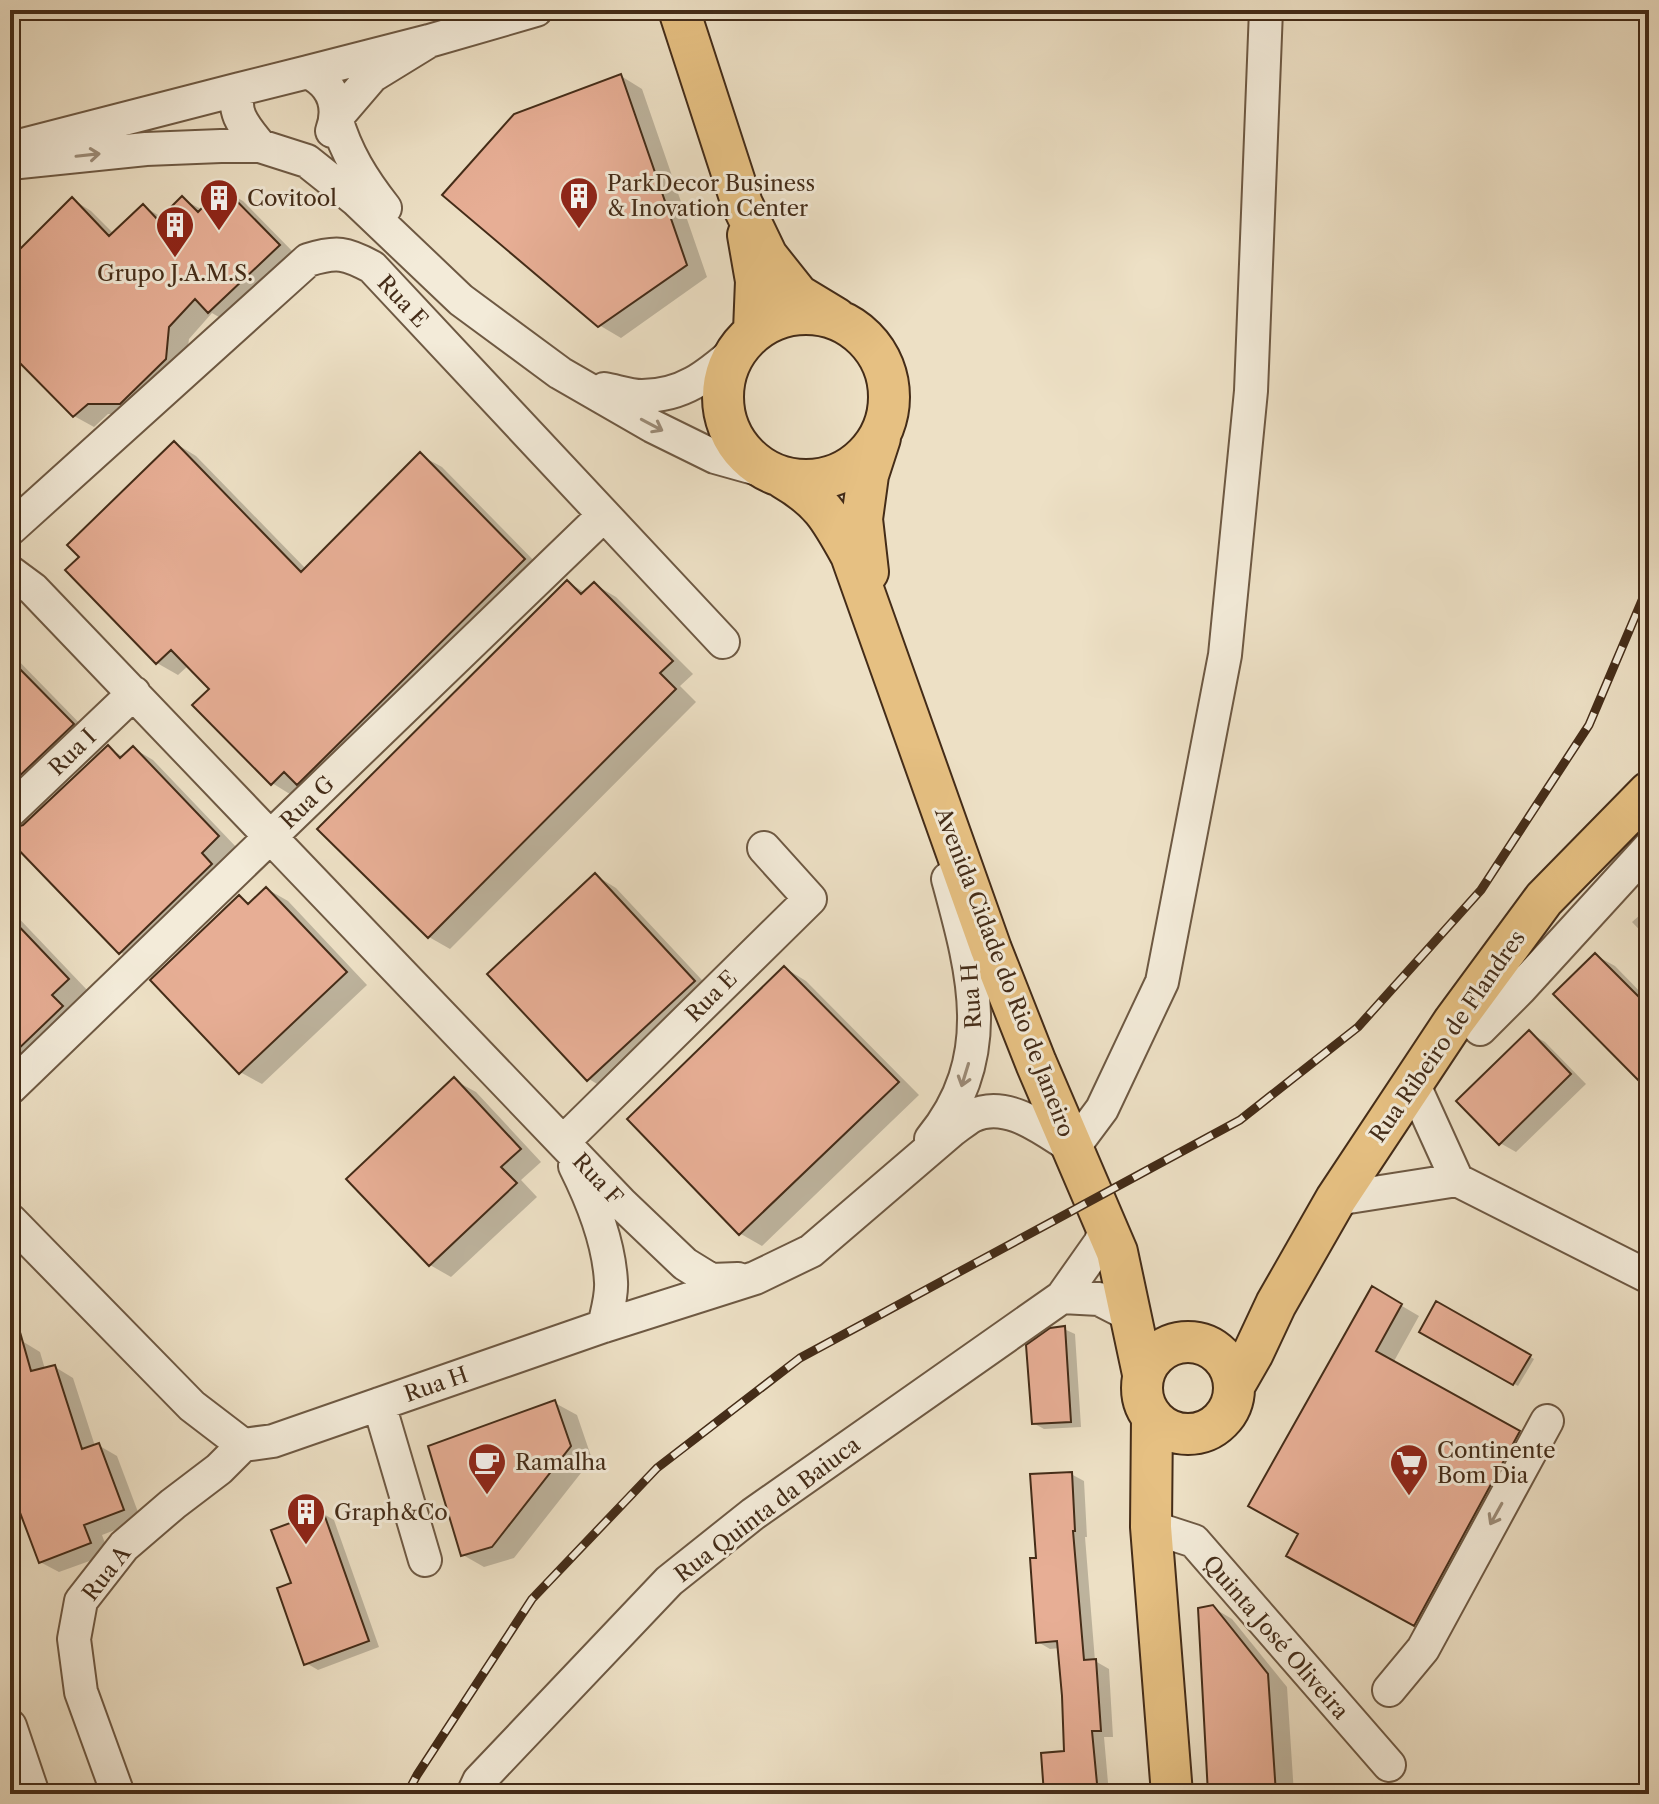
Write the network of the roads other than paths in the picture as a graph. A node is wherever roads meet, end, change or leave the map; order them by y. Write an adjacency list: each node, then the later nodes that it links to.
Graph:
1 (536, 10): 4 (street)
2 (679, 10): 12 (main road)
3 (1266, 10): 35 (street)
4 (429, 41): 5 (street); 7 (street)
5 (308, 72): 6 (street); 7 (street)
6 (240, 89): 8 (street); 9 (street)
7 (336, 118): 10 (street); 13 (street)
8 (260, 146): 10 (street); 11 (street, one-way to 8)
9 (10, 149)
10 (307, 161): 13 (street)
11 (10, 163)
12 (742, 204): 14 (main road); 15 (main road)
13 (461, 300): 16 (street)
14 (837, 319): 15 (main road); 17 (main road)
15 (745, 341): 16 (street); 18 (main road)
16 (560, 373): 18 (street, one-way to 18)
17 (880, 436): 18 (main road); 23 (main road, Avenida Cidade do Rio de Janeiro)
18 (774, 474): 23 (main road, Avenida Cidade do Rio de Janeiro)
19 (604, 515): 20 (street, Rua E); 22 (street, Rua E); 27 (street, Rua G)
20 (10, 529)
21 (10, 572): 24 (street)
22 (723, 642)
23 (893, 673): 35 (main road, Avenida Cidade do Rio de Janeiro); 36 (street, Rua H, one-way to 36)
24 (134, 693): 25 (street, Rua I); 27 (street)
25 (10, 811)
26 (1641, 816): 30 (main road, Rua Ribeiro de Flandres)
27 (272, 836): 33 (street, Rua G); 34 (street)
28 (764, 848): 34 (street, Rua E)
29 (1649, 848): 30 (street)
30 (1506, 979): 31 (street); 32 (main road, Rua Ribeiro de Flandres)
31 (1480, 1029)
32 (1413, 1083): 37 (street); 38 (main road, Rua Ribeiro de Flandres)
33 (10, 1088)
34 (563, 1142): 43 (street, Rua F); 47 (street, Rua F)
35 (1073, 1148): 36 (street, Rua H); 40 (main road, Avenida Cidade do Rio de Janeiro)
36 (909, 1166): 43 (street, Rua H)
37 (1457, 1180): 38 (street); 42 (street)
38 (1336, 1199): 45 (main road, Rua Ribeiro de Flandres)
39 (10, 1220): 55 (street)
40 (1107, 1225): 41 (main road, Avenida Cidade do Rio de Janeiro); 44 (street, Rua Quinta da Baiuca)
41 (1122, 1269): 46 (main road); 48 (main road)
42 (1649, 1277)
43 (755, 1278): 47 (street, Rua H)
44 (1062, 1297): 46 (street); 63 (street, Rua Quinta da Baiuca)
45 (1276, 1304): 48 (main road, Rua Ribeiro de Flandres); 50 (main road, Rua Ribeiro de Flandres)
46 (1132, 1316): 49 (main road)
47 (604, 1326): 51 (street, Rua H)
48 (1208, 1347): 49 (main road, Rua Ribeiro de Flandres); 50 (main road)
49 (1143, 1374): 52 (main road)
50 (1234, 1386): 54 (main road, Rua Ribeiro de Flandres)
51 (379, 1404): 55 (street, Rua H); 57 (street)
52 (1152, 1418): 54 (main road); 56 (main road)
53 (1547, 1421): 58 (street, one-way to 58)
54 (1197, 1433): 56 (main road, Rua Ribeiro de Flandres)
55 (243, 1445): 62 (street, Rua A)
56 (1151, 1527): 60 (street, Quinta José Oliveira); 64 (main road)
57 (425, 1560)
58 (1389, 1690)
59 (10, 1726): 61 (street)
60 (1389, 1765)
61 (33, 1794)
62 (118, 1794)
63 (473, 1794)
64 (1172, 1794)

